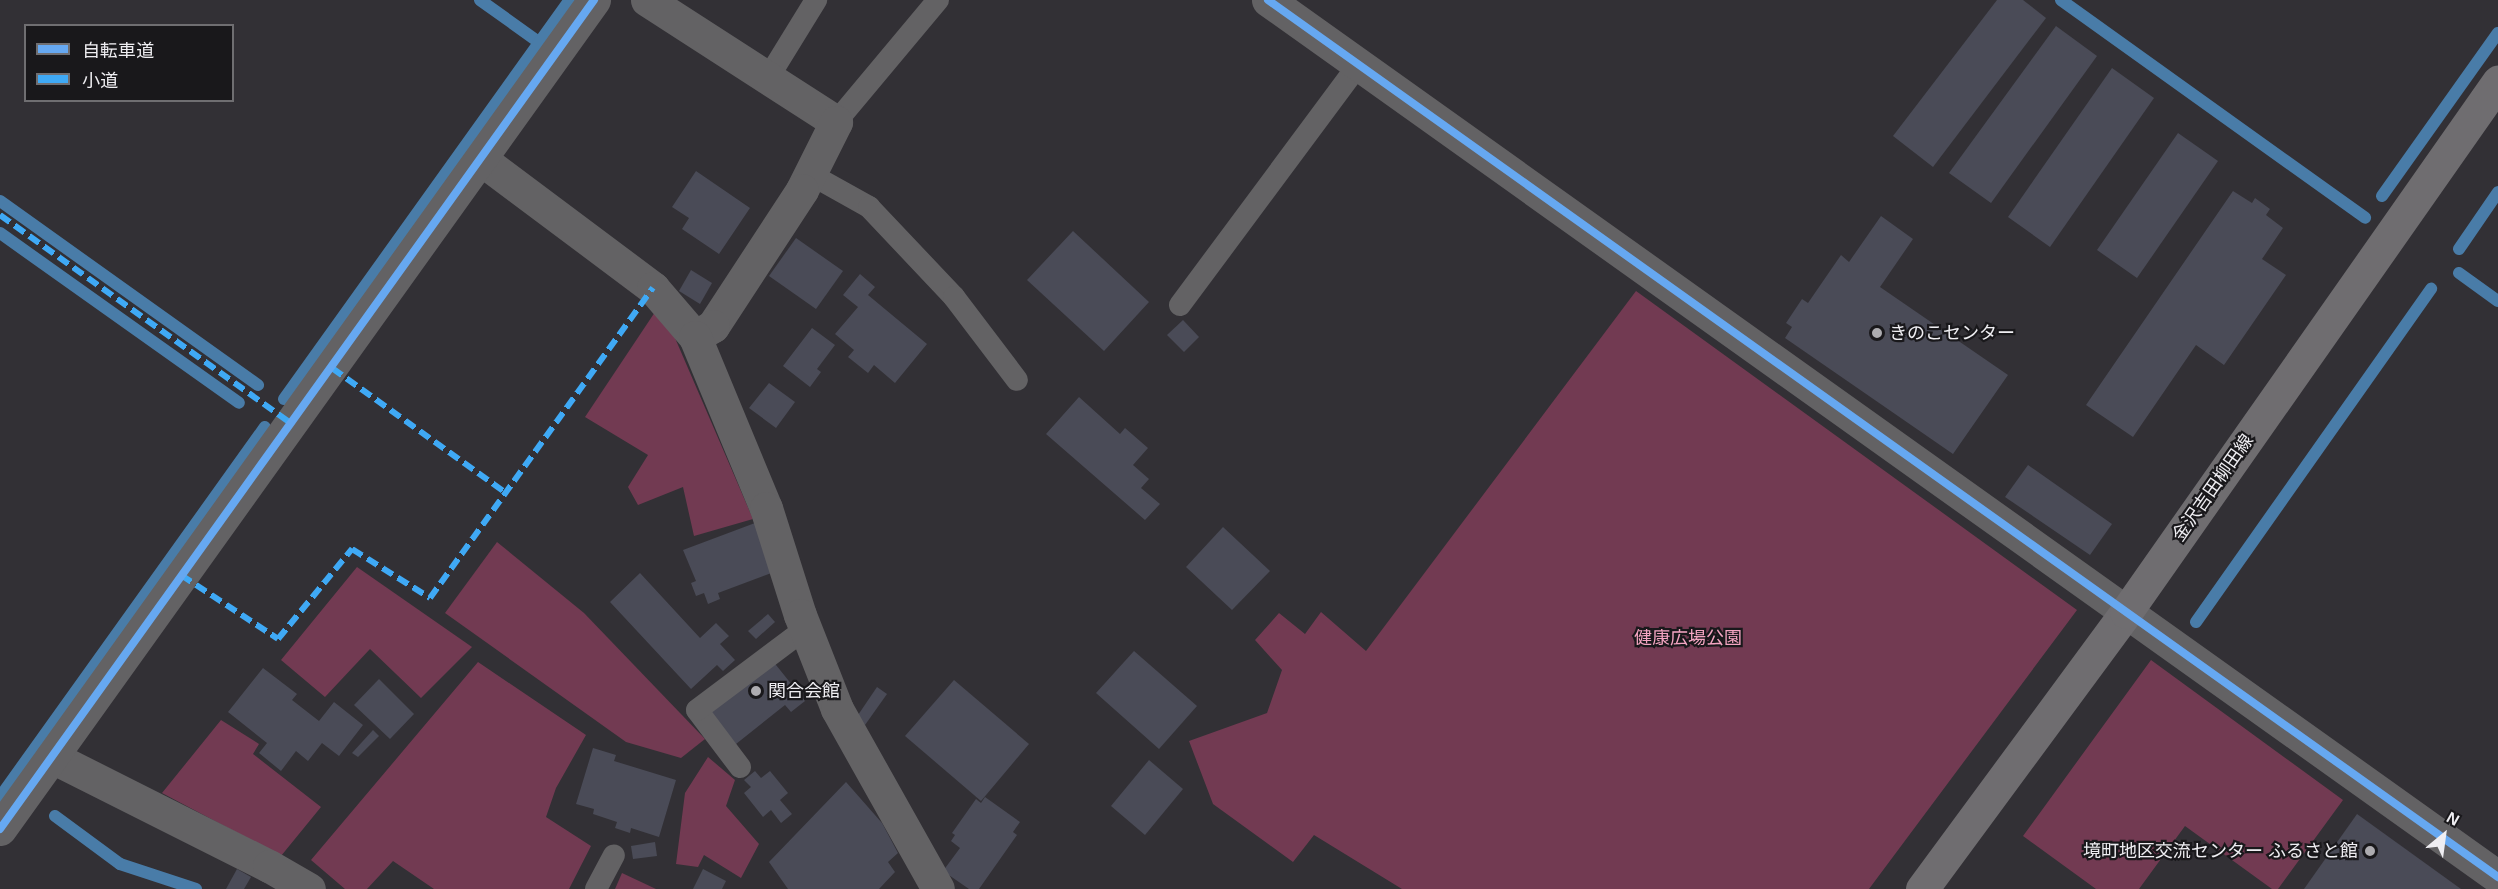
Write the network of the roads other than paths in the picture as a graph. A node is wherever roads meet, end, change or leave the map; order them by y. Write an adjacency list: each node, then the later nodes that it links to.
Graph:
1 (594, 0): 10 (street)
2 (647, 0): 7 (street)
3 (816, 0): 7 (lane)
4 (938, 0): 9 (lane)
5 (1268, 0): 6 (street)
6 (1359, 64): 12 (lane); 15 (street)
7 (768, 78): 9 (street)
8 (2498, 82): 15 (main road, 金沢吉田柳田線)
9 (836, 122): 11 (street)
10 (482, 160): 13 (street); 17 (street)
11 (810, 174): 13 (street); 14 (lane)
12 (1180, 305)
13 (695, 337): 16 (street)
14 (1017, 380)
15 (2126, 612): 21 (street); 25 (main road, 金沢吉田柳田線)
16 (804, 629): 18 (lane); 24 (street)
17 (52, 757): 19 (street); 22 (street)
18 (740, 767)
19 (0, 829)
20 (614, 855): 23 (lane)
21 (2498, 877)
22 (309, 889)
23 (596, 889)
24 (938, 889)
25 (1922, 889)

